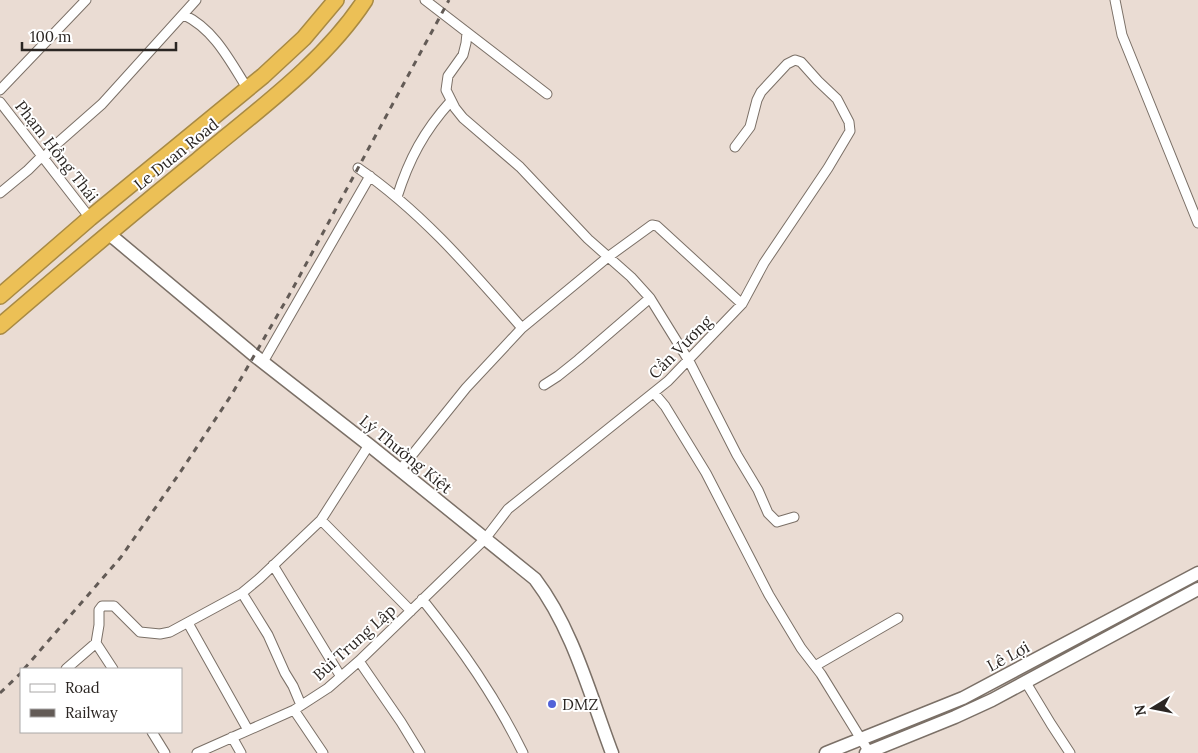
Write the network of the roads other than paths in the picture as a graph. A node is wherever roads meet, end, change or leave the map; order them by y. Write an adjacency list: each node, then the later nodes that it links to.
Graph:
1 (86, 0): 10 (street)
2 (196, 0): 7 (street)
3 (336, 0): 9 (highway, Le Duan Road)
4 (365, 0): 22 (highway, Le Duan Road)
5 (425, 0): 8 (street)
6 (1114, 0): 21 (street)
7 (184, 14): 9 (street); 15 (street)
8 (467, 33): 11 (street); 12 (street)
9 (247, 88): 20 (highway, Le Duan Road)
10 (0, 90)
11 (547, 94)
12 (451, 101): 19 (street); 23 (street)
13 (0, 102): 15 (street, Phạm Hồng Thái)
14 (736, 147): 26 (street, Cần Vương)
15 (43, 159): 18 (street); 20 (street, Phạm Hồng Thái)
16 (358, 168): 17 (street)
17 (370, 176): 19 (street); 30 (street)
18 (0, 193)
19 (397, 197): 28 (street)
20 (90, 218): 22 (highway); 24 (highway, Le Duan Road)
21 (1198, 222)
22 (108, 233): 27 (highway, Le Duan Road); 30 (street, Lý Thường Kiệt)
23 (608, 257): 25 (street); 26 (street); 28 (street)
24 (0, 296)
25 (650, 298): 29 (street); 31 (street)
26 (742, 304): 29 (street, Cần Vương)
27 (0, 326)
28 (522, 328): 34 (street)
29 (690, 361): 32 (street, Cần Vương); 35 (street)
30 (263, 362): 33 (street, Lý Thường Kiệt)
31 (544, 385)
32 (654, 393): 37 (street, Cần Vương); 52 (street)
33 (369, 444): 34 (street, Lý Thường Kiệt); 36 (street)
34 (400, 470): 37 (street, Lý Thường Kiệt)
35 (794, 517)
36 (320, 520): 38 (street); 45 (street)
37 (485, 538): 43 (street, Bùi Trung Lập); 71 (street, Lý Thường Kiệt)
38 (273, 565): 42 (street); 55 (street)
39 (1198, 573): 40 (street, Lê Lợi)
40 (1172, 587): 44 (street); 48 (street, Lê Lợi)
41 (1198, 589): 44 (street, Lê Lợi)
42 (242, 593): 47 (street); 58 (street)
43 (422, 599): 45 (street, Bùi Trung Lập); 70 (street)
44 (1179, 599): 50 (street, Lê Lợi)
45 (411, 611): 51 (street, Bùi Trung Lập)
46 (898, 618): 52 (street)
47 (188, 623): 49 (street); 60 (street)
48 (1068, 642): 50 (street); 57 (street, Lê Lợi)
49 (96, 643): 53 (street); 54 (street)
50 (1075, 655): 56 (street, Lê Lợi)
51 (359, 661): 55 (street, Bùi Trung Lập); 69 (street)
52 (814, 666): 63 (street)
53 (67, 668)
54 (112, 668)
55 (340, 677): 58 (street, Bùi Trung Lập)
56 (1025, 682): 59 (street, Lê Lợi); 73 (street)
57 (948, 705): 59 (street); 63 (street, Lê Lợi)
58 (298, 707): 60 (street, Bùi Trung Lập); 68 (street)
59 (955, 717): 64 (street, Lê Lợi)
60 (248, 730): 62 (street, Bùi Trung Lập)
61 (153, 733): 65 (street)
62 (232, 737): 66 (street, Bùi Trung Lập); 67 (street)
63 (861, 739): 64 (street); 72 (street, Lê Lợi)
64 (868, 752)
65 (165, 753)
66 (197, 753)
67 (241, 753)
68 (322, 753)
69 (420, 753)
70 (523, 753)
71 (612, 753)
72 (827, 753)
73 (1070, 753)

